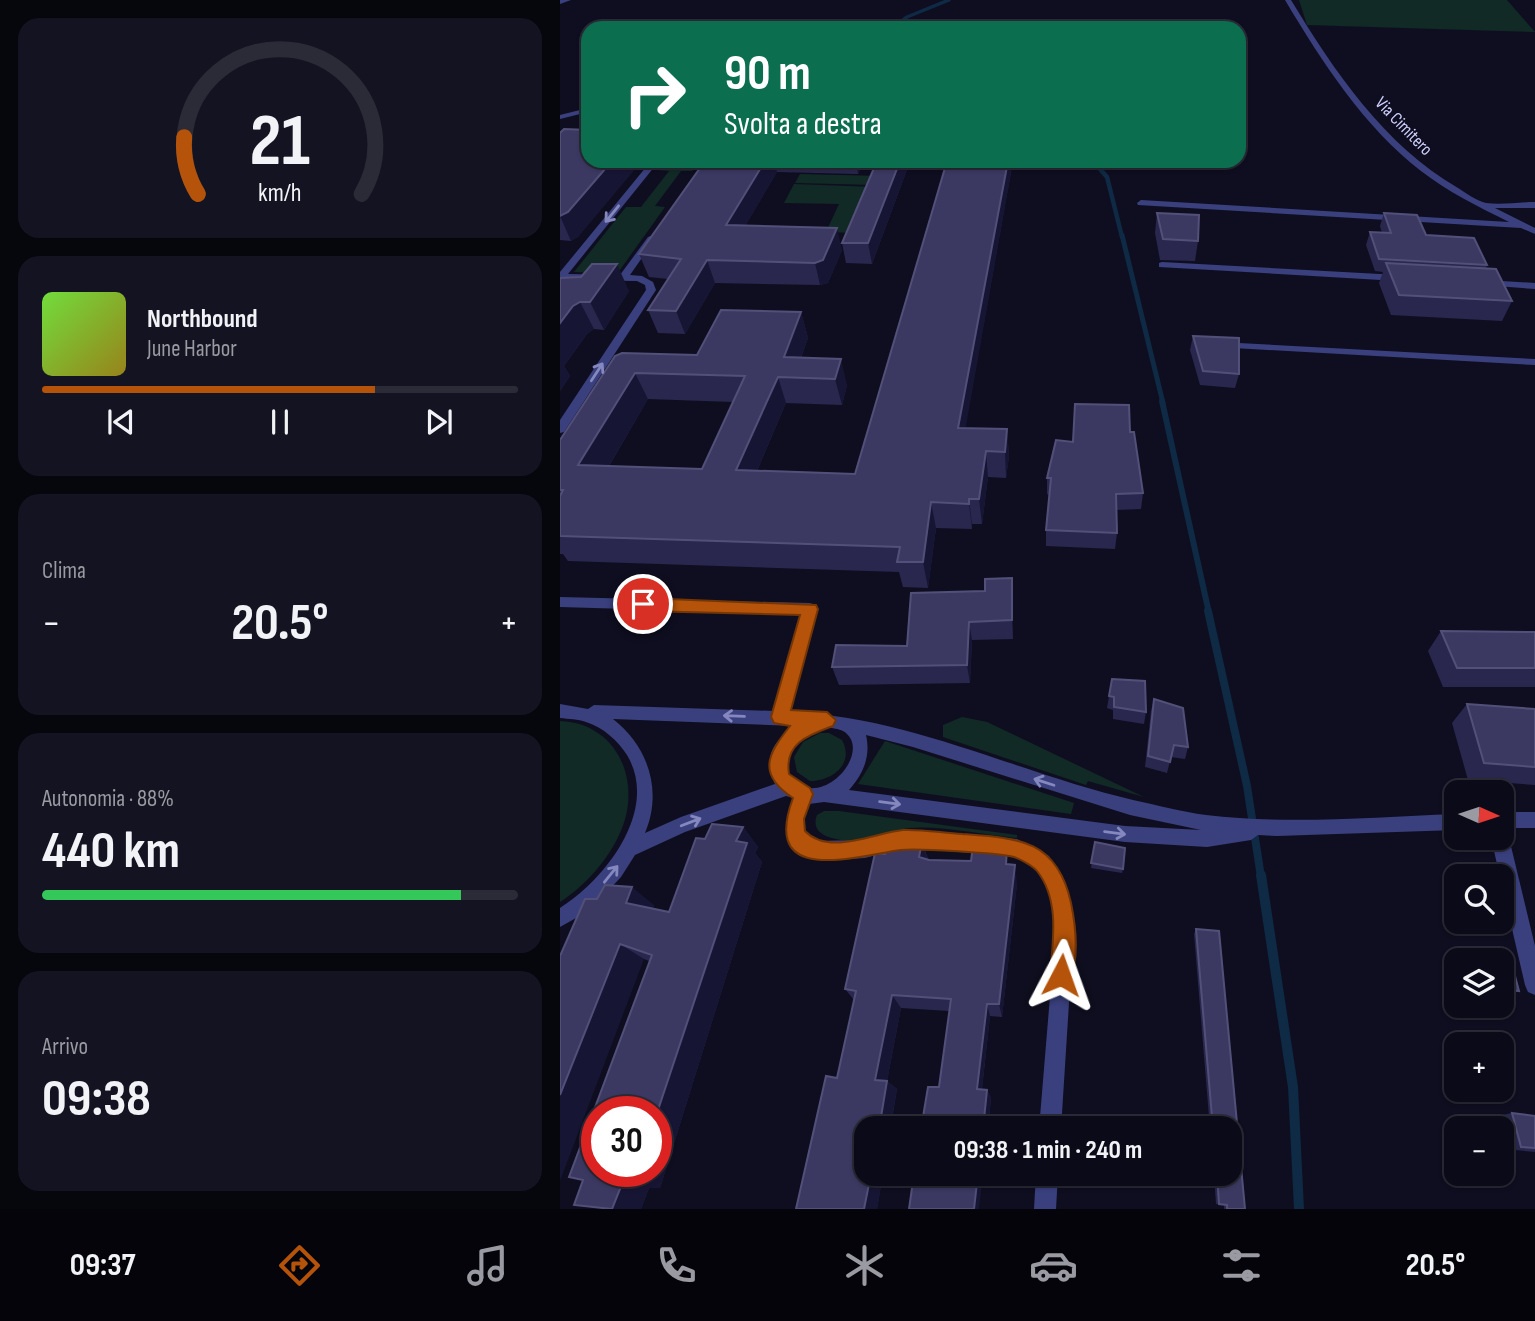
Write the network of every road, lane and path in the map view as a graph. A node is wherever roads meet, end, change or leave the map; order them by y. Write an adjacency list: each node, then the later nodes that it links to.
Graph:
1 (568, 0): 3 (street)
2 (1288, 0): 8 (street, Via Cimitero)
3 (560, 2)
4 (581, 112): 5 (street)
5 (560, 117)
6 (649, 168): 14 (street, one-way to 14)
7 (1141, 203): 11 (street)
8 (1485, 205): 9 (street); 11 (street, Via Cimitero)
9 (1535, 205)
10 (661, 225): 15 (street)
11 (1528, 228): 12 (street)
12 (1535, 245)
13 (1162, 265): 16 (street)
14 (561, 277): 15 (street)
15 (623, 278): 21 (street, one-way to 15)
16 (1411, 279)
17 (1480, 283): 18 (street)
18 (1535, 286)
19 (1201, 344): 20 (street)
20 (1535, 362)
21 (560, 429)
22 (560, 602): 24 (street)
23 (567, 711): 24 (street, one-way to 23); 31 (street)
24 (780, 717): 25 (street)
25 (833, 721): 26 (street); 26 (street); 30 (street, one-way to 25)
26 (805, 792): 30 (street, one-way to 30); 31 (street, one-way to 26); 35 (street)
27 (1514, 820): 28 (street)
28 (1535, 820)
29 (1444, 822): 30 (street)
30 (1206, 831)
31 (629, 849): 33 (street, one-way to 31)
32 (1503, 850): 34 (street)
33 (560, 918)
34 (1535, 985)
35 (1052, 1116)
36 (1046, 1186): 37 (street)
37 (1045, 1209)

